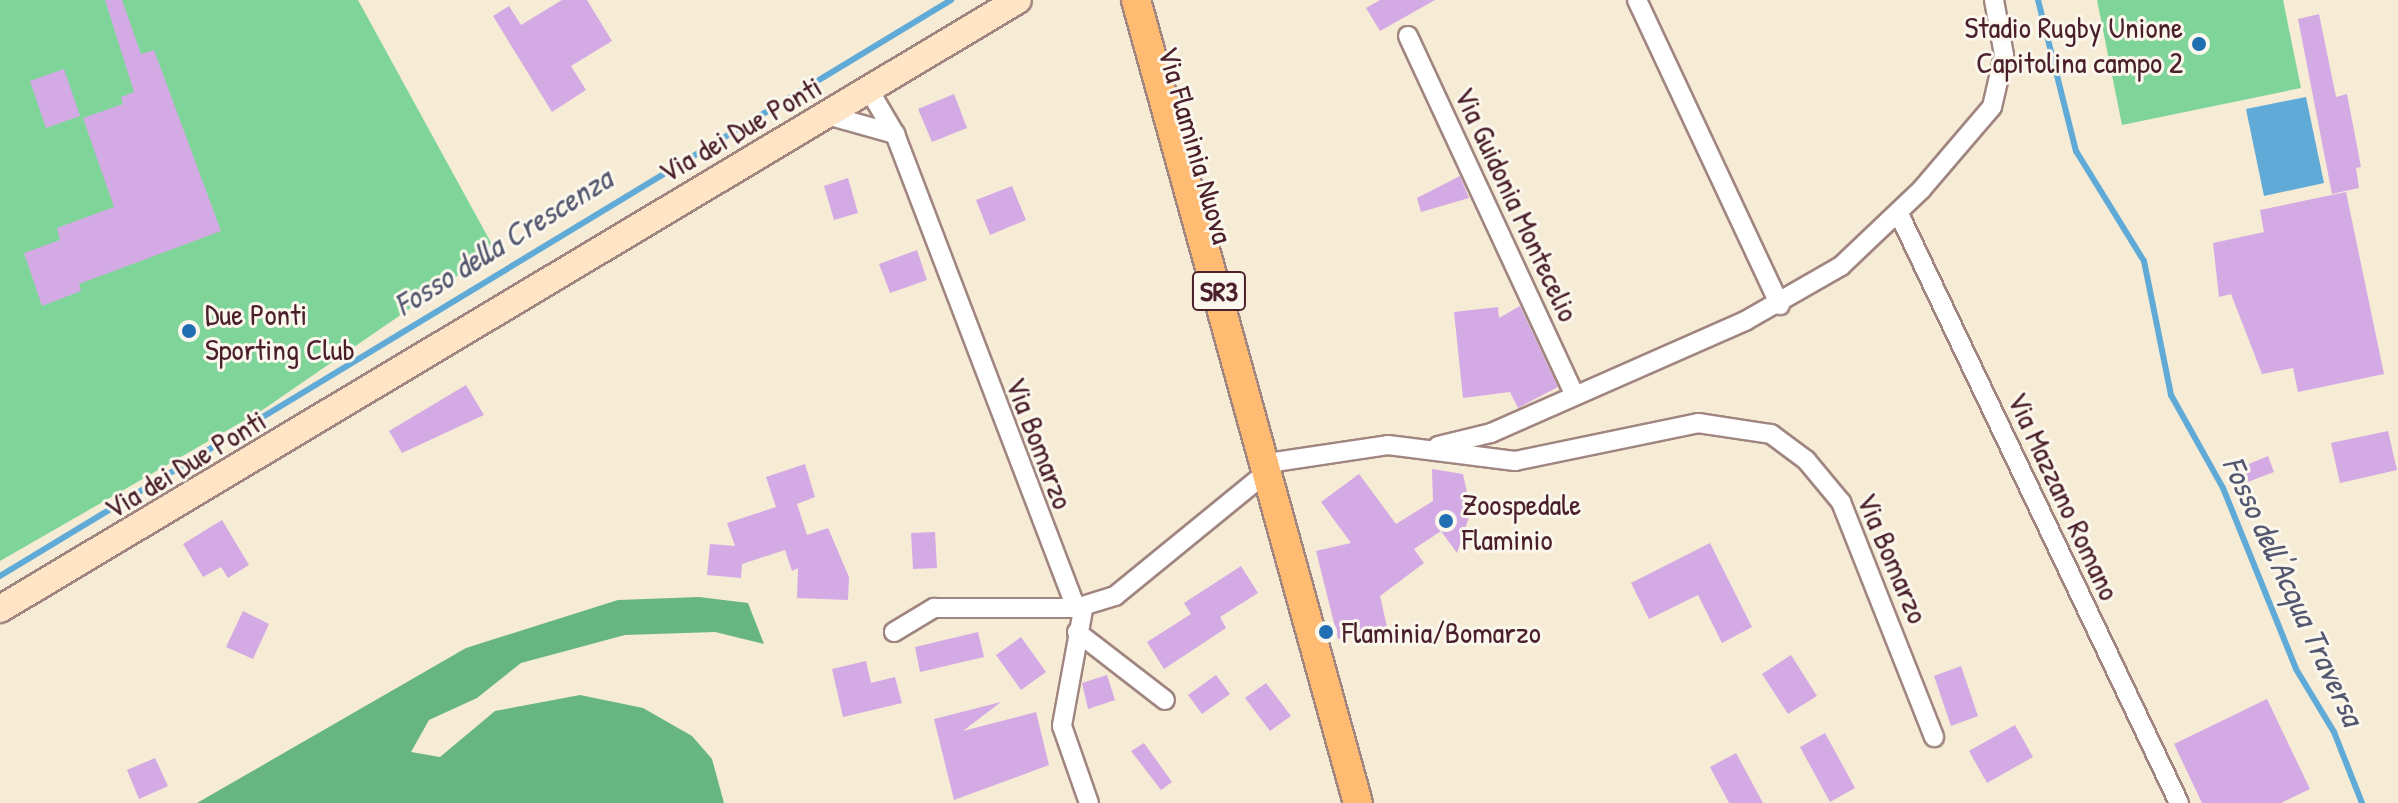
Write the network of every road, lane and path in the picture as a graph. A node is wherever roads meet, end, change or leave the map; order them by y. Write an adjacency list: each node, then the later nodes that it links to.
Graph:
1 (1018, 0): 7 (street, Via dei Due Ponti)
2 (1119, 0): 14 (main road, Via Flaminia Nuova / SR3)
3 (1136, 0): 14 (main road, Via Flaminia Nuova / SR3)
4 (1637, 0): 11 (street)
5 (1994, 0): 10 (street, Via Bomarzo)
6 (1408, 36): 12 (street, Via Guidonia Montecelio)
7 (869, 90): 8 (street, Via dei Due Ponti); 9 (street, Via Bomarzo)
8 (827, 115): 9 (street); 15 (street, Via dei Due Ponti)
9 (895, 134): 16 (street, Via Bomarzo)
10 (1899, 214): 11 (street, Via Bomarzo); 23 (street, Via Mazzano Romano)
11 (1780, 305): 12 (street, Via Bomarzo)
12 (1575, 395): 13 (street, Via Bomarzo)
13 (1431, 448): 14 (street, Via Bomarzo); 20 (street, Via Bomarzo)
14 (1262, 472): 16 (street, Via Bomarzo); 22 (main road, Via Flaminia Nuova / SR3)
15 (0, 609)
16 (1080, 609): 17 (street); 18 (street)
17 (894, 632)
18 (1077, 632): 19 (street); 21 (street)
19 (1165, 700)
20 (1934, 737)
21 (1089, 803)
22 (1358, 803)
23 (2179, 803)

